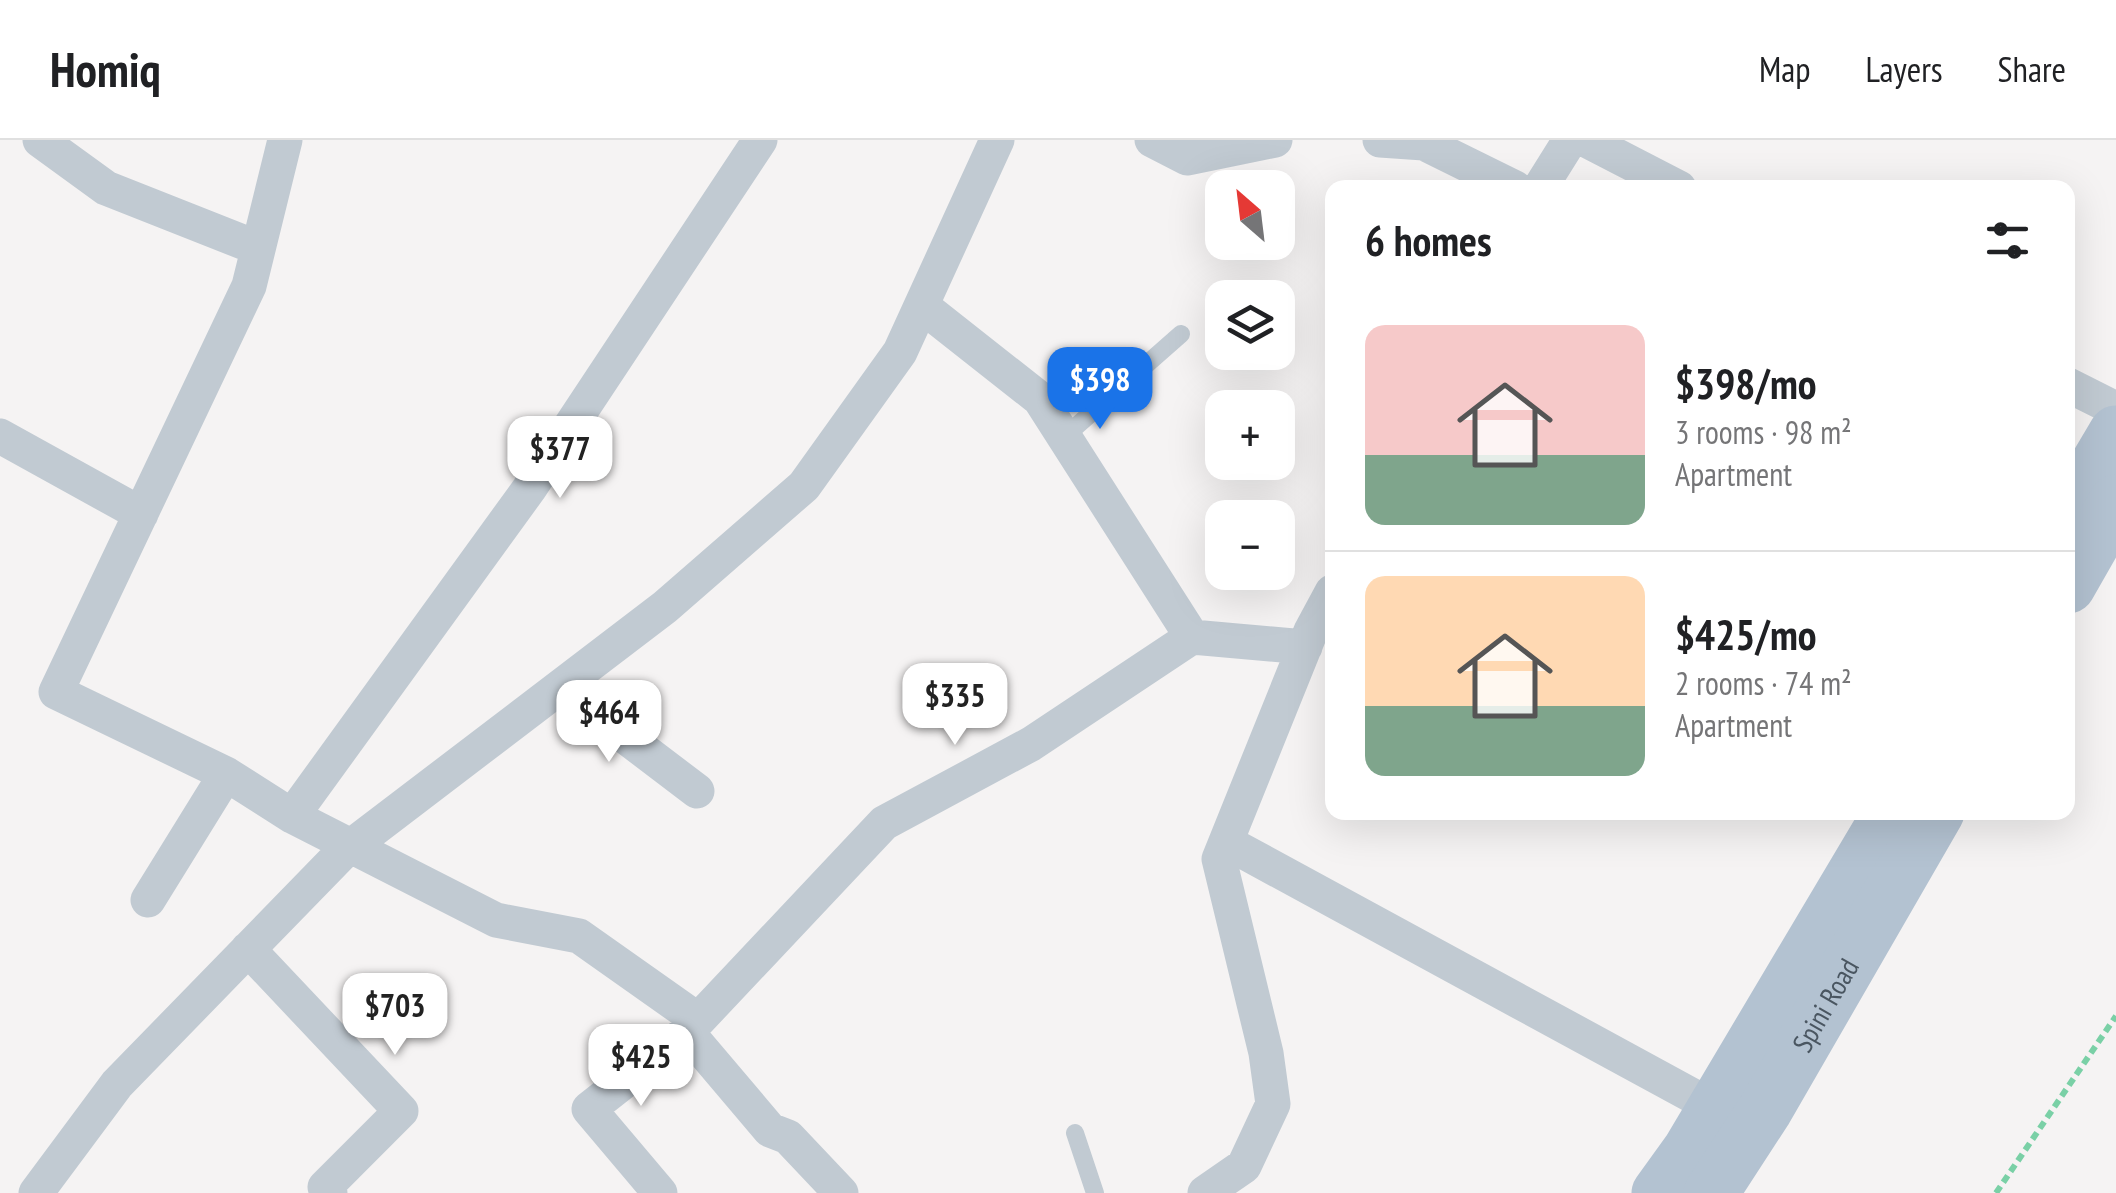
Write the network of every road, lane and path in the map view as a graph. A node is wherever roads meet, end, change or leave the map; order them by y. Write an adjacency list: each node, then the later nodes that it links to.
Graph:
1 (40, 140): 14 (street)
2 (285, 140): 14 (street)
3 (760, 140): 32 (street)
4 (997, 140): 15 (street)
5 (1152, 140): 10 (street)
6 (1275, 140): 10 (street)
7 (1380, 140): 11 (street)
8 (1570, 140): 12 (street)
9 (1586, 140): 13 (street)
10 (1234, 144)
11 (1499, 180)
12 (1545, 180)
13 (1664, 180)
14 (258, 248): 24 (street)
15 (922, 306): 21 (street); 29 (street)
16 (1181, 334): 21 (lane)
17 (2075, 388): 18 (street)
18 (2116, 409)
19 (2116, 432): 22 (main road)
20 (0, 436): 24 (street)
21 (1064, 437): 27 (street)
22 (2075, 502)
23 (2116, 502): 25 (main road)
24 (141, 514): 30 (street)
25 (2075, 574)
26 (1325, 606): 28 (street)
27 (1192, 636): 28 (street); 40 (street)
28 (1305, 646): 35 (street)
29 (560, 687): 31 (street); 36 (street)
30 (226, 774): 32 (street); 37 (street)
31 (697, 790)
32 (292, 816): 36 (street)
33 (1886, 820): 41 (main road)
34 (1932, 820): 50 (main road, Spini Road)
35 (1226, 842): 41 (street); 48 (street)
36 (350, 846): 38 (street); 40 (street)
37 (148, 900)
38 (248, 949): 43 (street); 44 (street)
39 (2116, 1016): 51 (path)
40 (692, 1026): 45 (street); 46 (street)
41 (1715, 1108): 49 (main road)
42 (1075, 1133): 47 (lane)
43 (36, 1193)
44 (330, 1193)
45 (660, 1193)
46 (841, 1193)
47 (1094, 1193)
48 (1205, 1193)
49 (1659, 1193)
50 (1711, 1193)
51 (1996, 1193)

